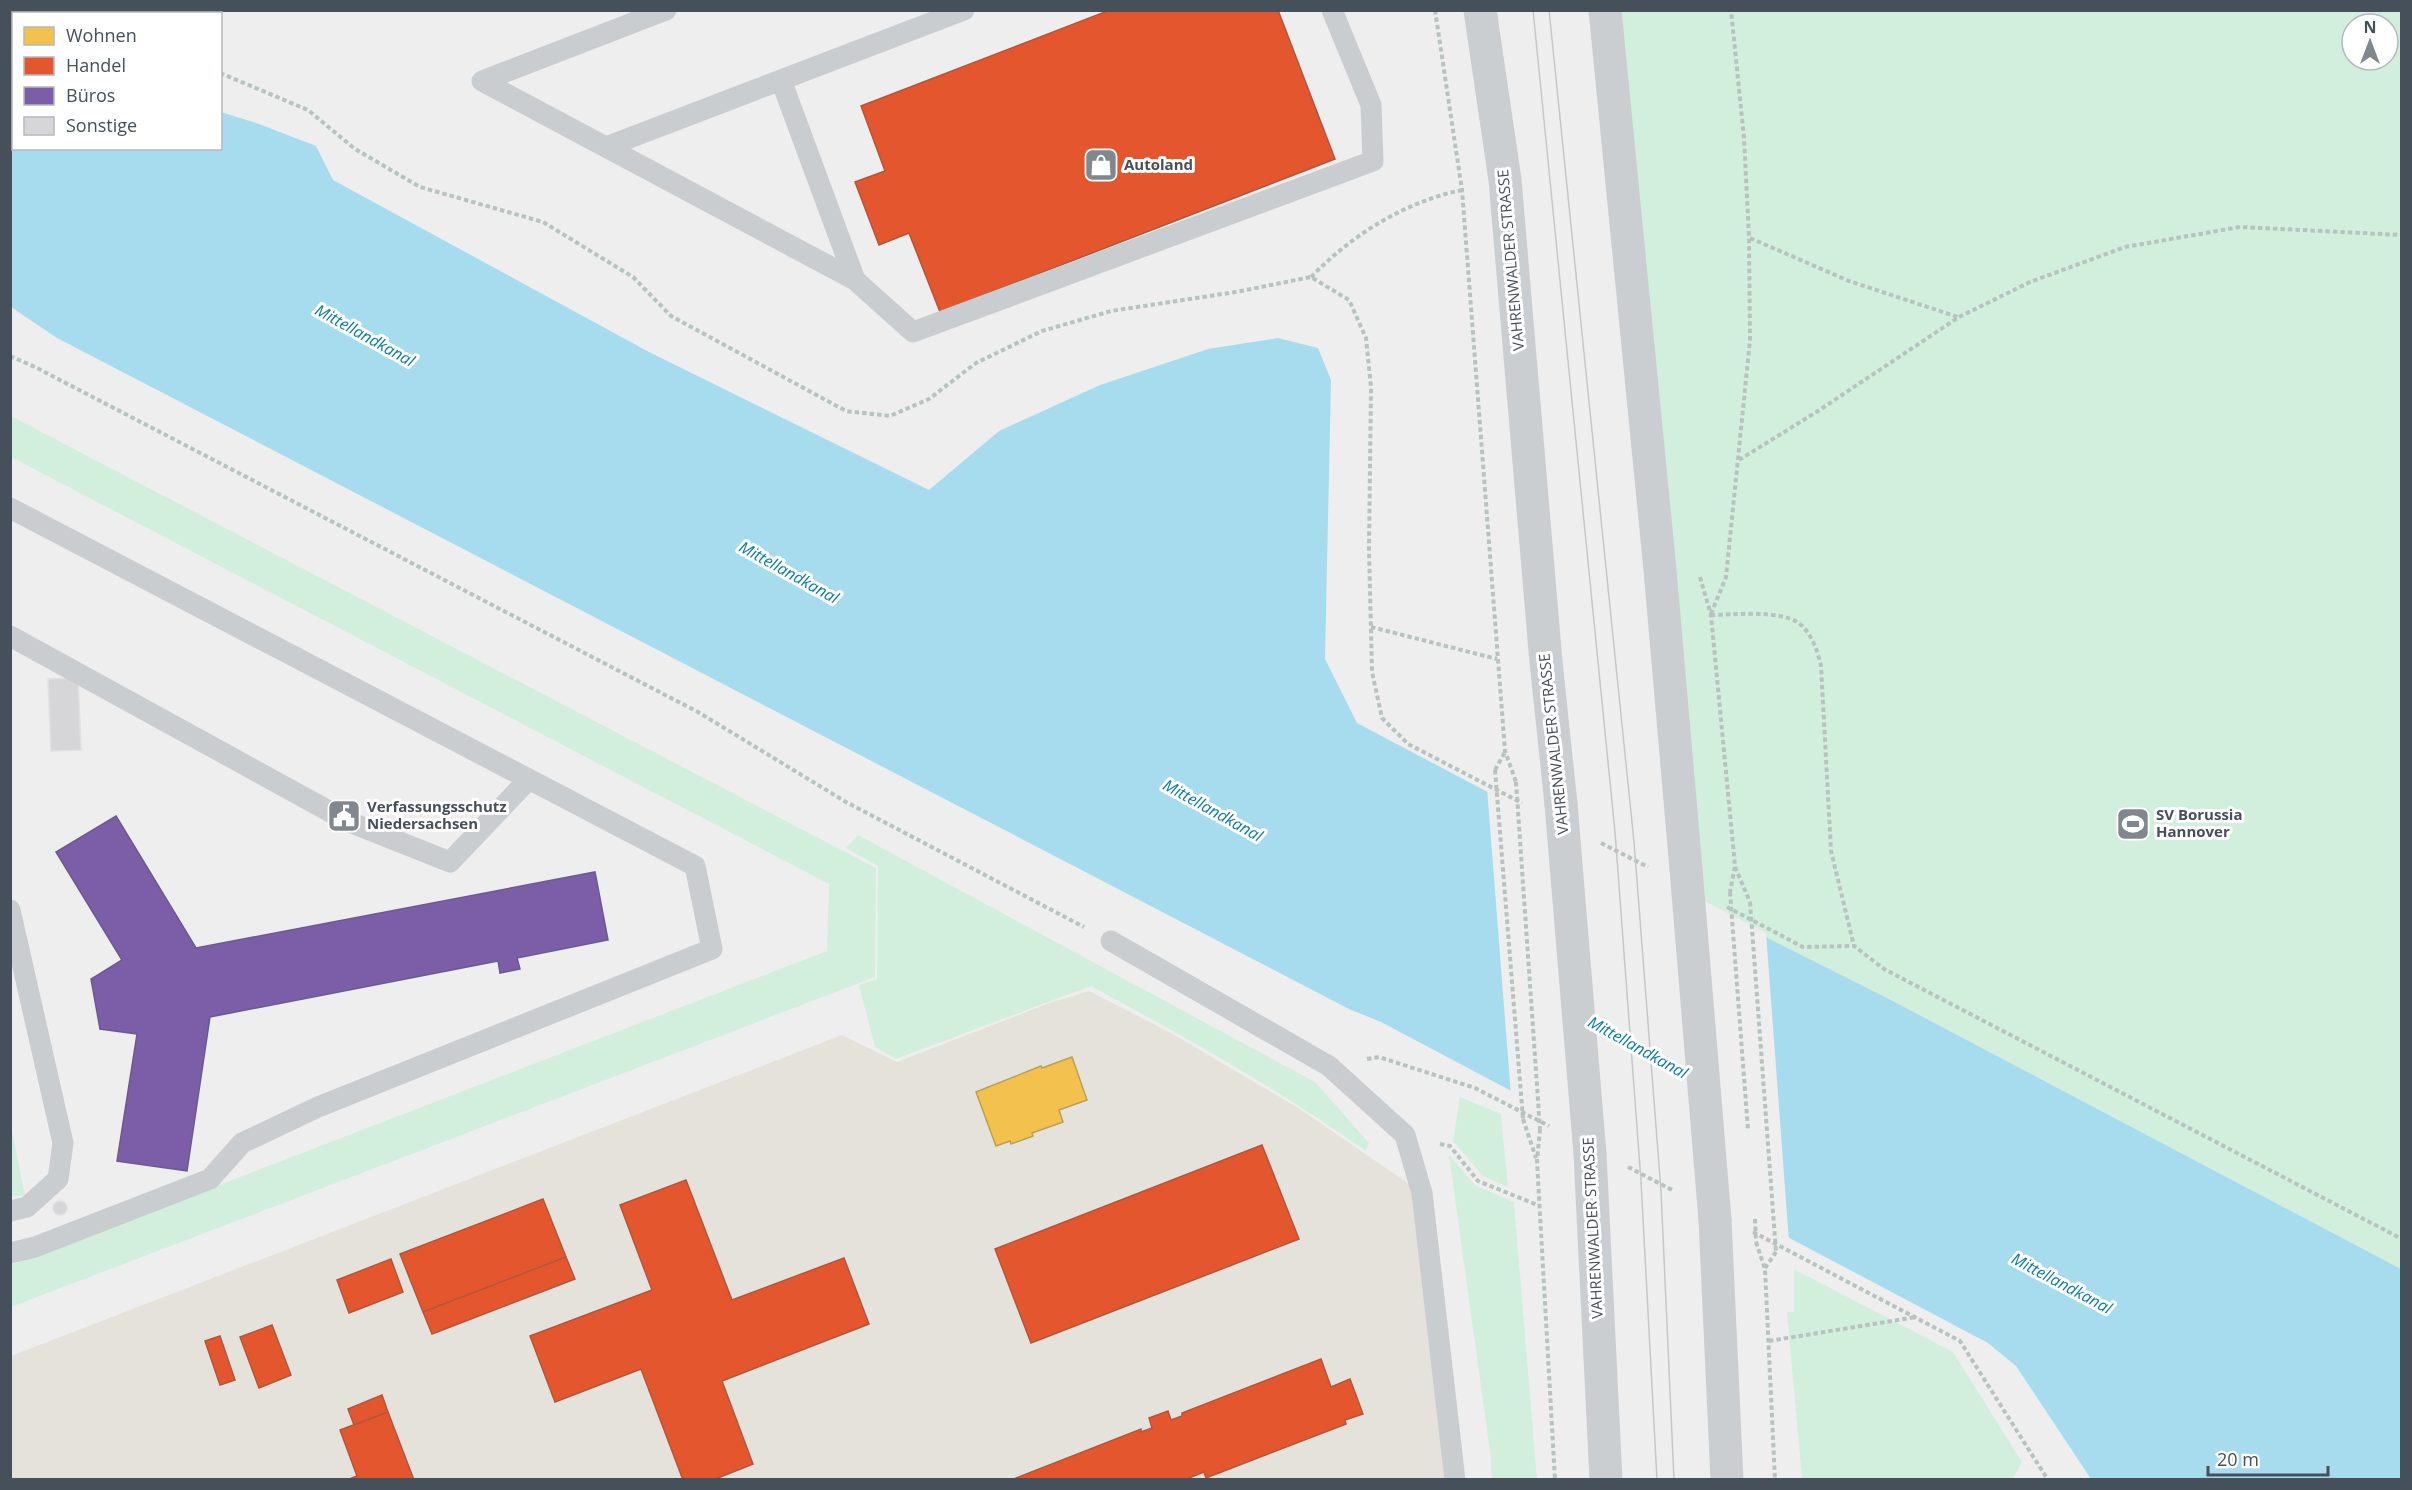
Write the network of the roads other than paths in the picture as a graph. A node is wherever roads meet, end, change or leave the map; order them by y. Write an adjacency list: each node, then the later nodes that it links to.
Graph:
1 (666, 10): 7 (lane)
2 (963, 10): 6 (lane)
3 (1332, 10): 8 (lane)
4 (1480, 10): 17 (main road, VAHRENWALDER STRASSE, bridge)
5 (1605, 10): 18 (main road, bridge)
6 (782, 80): 7 (lane); 8 (lane)
7 (606, 147): 8 (lane)
8 (855, 280)
9 (10, 508): 11 (lane)
10 (10, 636): 11 (lane)
11 (529, 779): 15 (lane)
12 (10, 910): 14 (lane)
13 (1111, 941): 16 (lane)
14 (10, 1211)
15 (10, 1253)
16 (1455, 1479)
17 (1606, 1479)
18 (1727, 1479)

